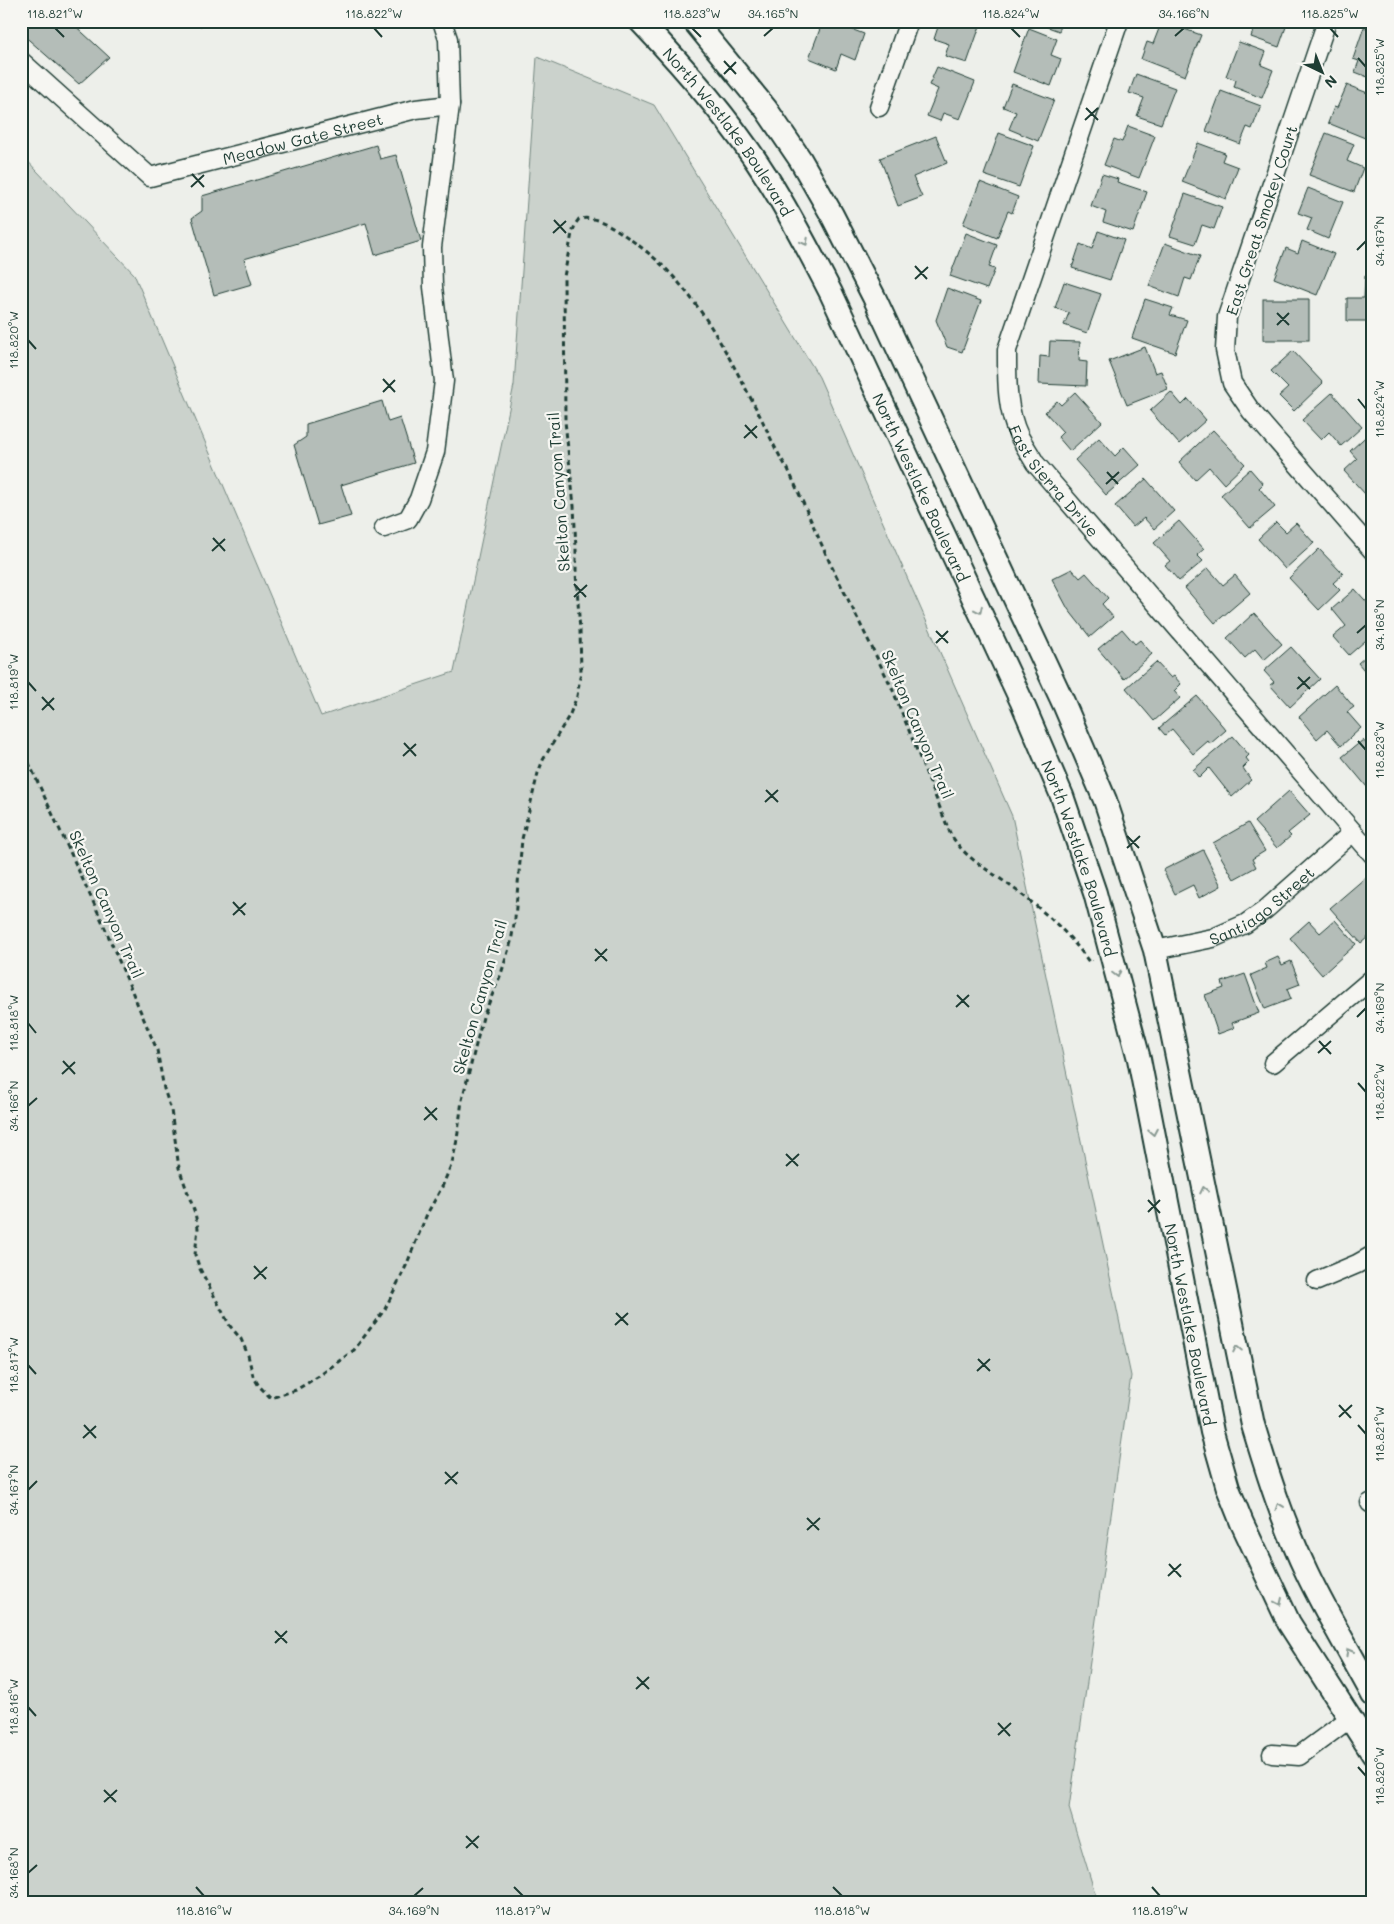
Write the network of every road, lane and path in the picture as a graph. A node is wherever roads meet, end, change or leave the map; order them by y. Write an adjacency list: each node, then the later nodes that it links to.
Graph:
1 (442, 21): 8 (street)
2 (640, 21): 16 (main road, North Westlake Boulevard, one-way to 16)
3 (694, 21): 15 (main road)
4 (908, 21): 9 (street)
5 (1119, 21): 13 (street, East Sierra Drive)
6 (1327, 21): 11 (street, East Great Smokey Court)
7 (21, 61): 8 (street, Meadow Gate Street)
8 (450, 105): 10 (street)
9 (879, 107)
10 (384, 528)
11 (1373, 551)
12 (21, 746): 16 (path, Skelton Canyon Trail)
13 (1352, 832): 14 (street, East Sierra Drive); 15 (street, Santiago Street)
14 (1373, 855)
15 (1156, 950): 21 (main road, one-way to 15)
16 (1114, 962): 23 (main road, North Westlake Boulevard, one-way to 23)
17 (1373, 978): 18 (street)
18 (1273, 1063)
19 (1373, 1255): 20 (street)
20 (1317, 1281)
21 (1373, 1695)
22 (1373, 1702): 23 (main road)
23 (1349, 1719): 24 (street); 25 (main road, North Westlake Boulevard)
24 (1272, 1754)
25 (1373, 1754)

